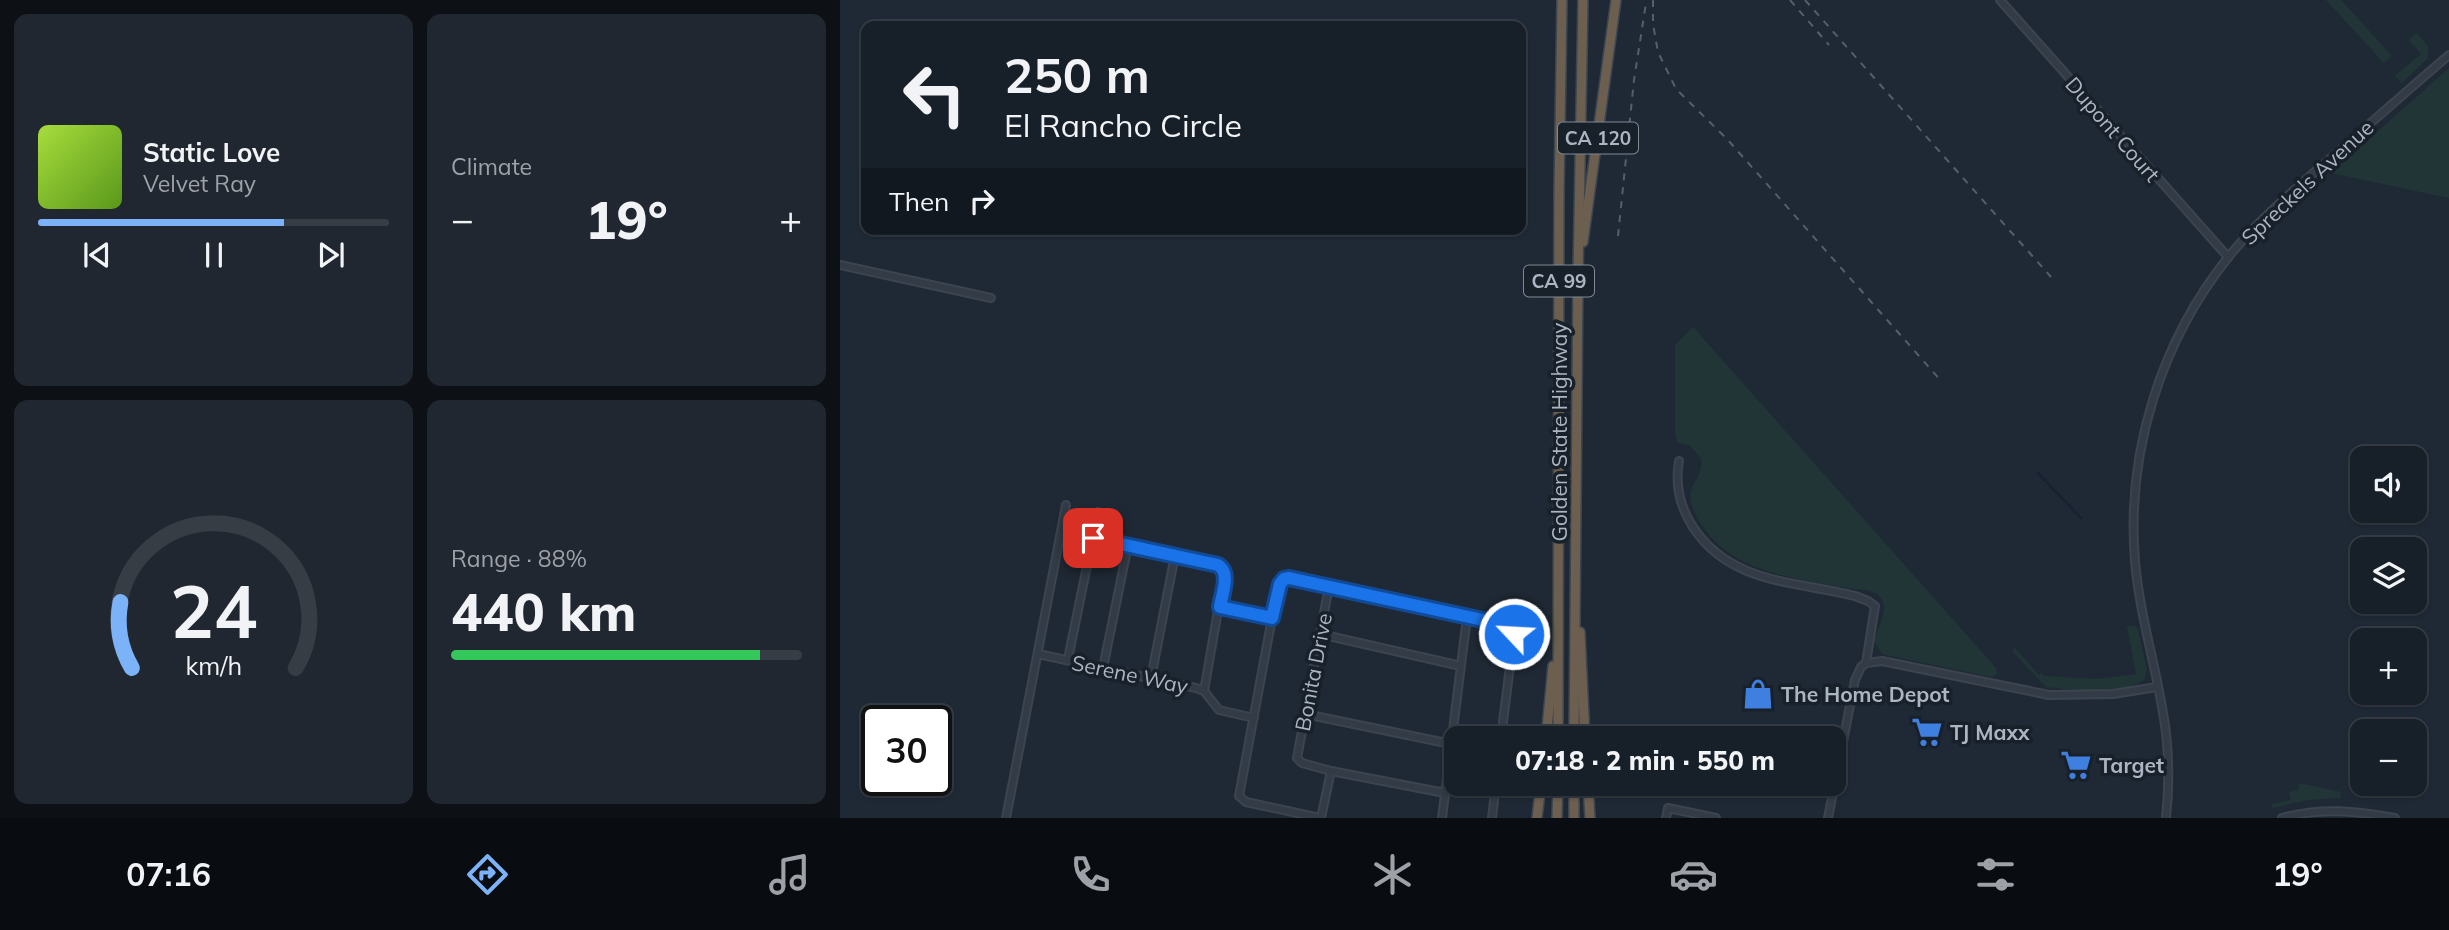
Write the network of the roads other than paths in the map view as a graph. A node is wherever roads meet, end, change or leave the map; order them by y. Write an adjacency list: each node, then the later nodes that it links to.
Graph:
1 (1562, 0): 18 (highway, Golden State Highway / CA 99)
2 (1583, 0): 8 (highway, Golden State Highway / CA 99)
3 (1616, 0): 8 (highway, CA 120)
4 (2000, 0): 6 (street, Dupont Court)
5 (2449, 55): 6 (street, Spreckels Avenue)
6 (2228, 257): 29 (street, Spreckels Avenue)
7 (840, 265): 9 (street)
8 (1578, 275): 13 (highway, Golden State Highway / CA 99)
9 (991, 298)
10 (1679, 461): 25 (street)
11 (1066, 505): 23 (street)
12 (1098, 512): 14 (street)
13 (1575, 529): 37 (highway, Golden State Highway / CA 99); 38 (highway)
14 (1093, 538): 15 (street); 24 (street)
15 (1128, 545): 16 (street); 27 (street)
16 (1175, 555): 19 (street); 28 (street)
17 (1329, 586): 20 (street); 21 (street); 22 (street, Bonita Drive)
18 (1559, 606): 35 (highway); 36 (highway, Golden State Highway / CA 99)
19 (1220, 607): 21 (street); 30 (street)
20 (1467, 617): 26 (street); 34 (street)
21 (1272, 618): 32 (street)
22 (1320, 635): 26 (street); 31 (street, Bonita Drive)
23 (1038, 654): 24 (street, Serene Way); 49 (street)
24 (1068, 659): 27 (street, Serene Way)
25 (1866, 663): 29 (street); 59 (street)
26 (1461, 666): 33 (street)
27 (1103, 668): 28 (street, Serene Way)
28 (1152, 678): 30 (street, Serene Way)
29 (2157, 687): 60 (street, Spreckels Avenue)
30 (1204, 691): 32 (street, Serene Way)
31 (1305, 714): 39 (street); 40 (street, Bonita Drive)
32 (1254, 718): 48 (street)
33 (1453, 726)
34 (1502, 726)
35 (1547, 726)
36 (1558, 726)
37 (1574, 726)
38 (1584, 726)
39 (1444, 743)
40 (1331, 771): 41 (street); 50 (street)
41 (1444, 793)
42 (1445, 796): 51 (street)
43 (1495, 796): 52 (street)
44 (1540, 796): 53 (highway)
45 (1558, 796): 54 (highway)
46 (1574, 796): 55 (highway)
47 (1589, 796): 56 (highway)
48 (1287, 815): 50 (street)
49 (1006, 818)
50 (1320, 818)
51 (1442, 818)
52 (1492, 818)
53 (1537, 818)
54 (1557, 818)
55 (1574, 818)
56 (1590, 818)
57 (1666, 818): 58 (street)
58 (1716, 818)
59 (1828, 818)
60 (2166, 818)
61 (2282, 818): 62 (street)
62 (2395, 818)

